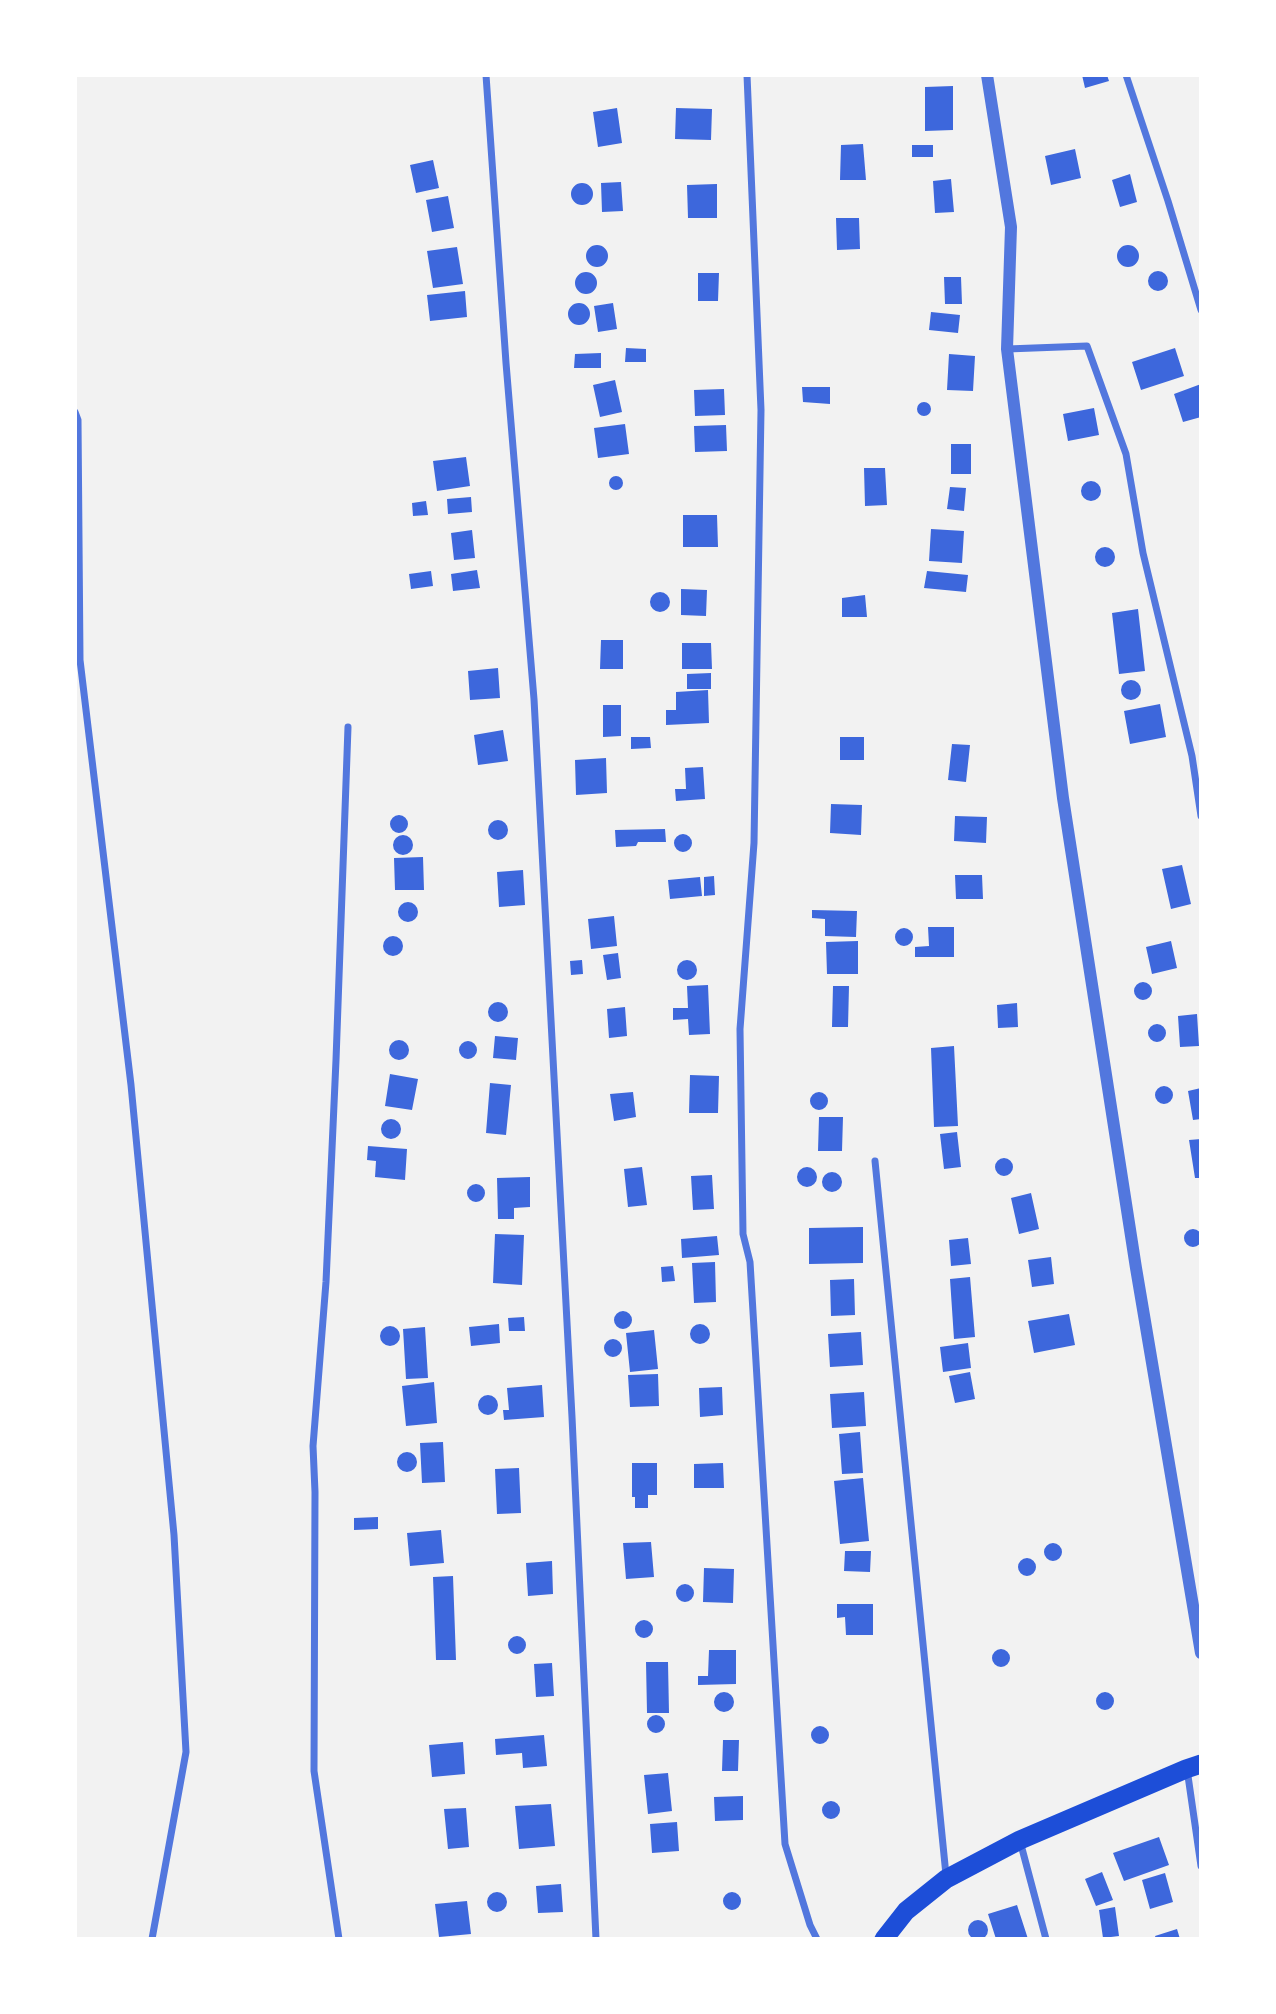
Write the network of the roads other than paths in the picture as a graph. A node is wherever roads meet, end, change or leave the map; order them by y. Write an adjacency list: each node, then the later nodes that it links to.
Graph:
1 (486, 75): 18 (street)
2 (747, 75): 19 (street)
3 (987, 75): 6 (street)
4 (1126, 75): 5 (street)
5 (1201, 310)
6 (1007, 349): 9 (street); 11 (street)
7 (75, 412): 16 (street)
8 (348, 727): 17 (street)
9 (1201, 816)
10 (875, 1161): 15 (street)
11 (1201, 1653)
12 (1194, 1766): 13 (highway); 14 (street)
13 (1020, 1840): 15 (highway); 21 (street)
14 (1201, 1866)
15 (946, 1879): 20 (highway)
16 (152, 1939)
17 (339, 1939)
18 (596, 1939)
19 (817, 1939)
20 (884, 1939)
21 (1046, 1939)

